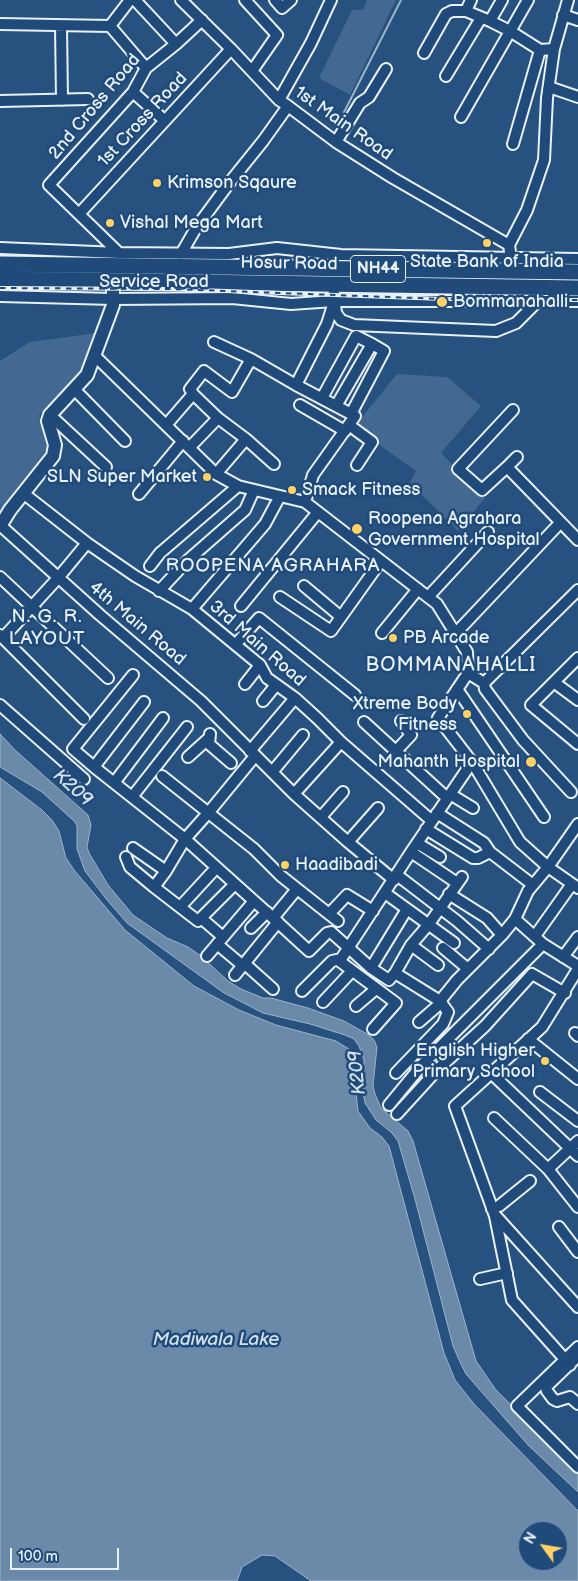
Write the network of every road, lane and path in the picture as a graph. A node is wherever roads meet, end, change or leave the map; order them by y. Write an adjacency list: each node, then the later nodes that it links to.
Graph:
1 (130, 0): 21 (street)
2 (135, 0): 23 (street)
3 (181, 0): 17 (street, 1st Main Road)
4 (245, 0): 30 (street)
5 (275, 0): 6 (street)
6 (291, 0)
7 (331, 0): 38 (street)
8 (457, 0): 13 (street)
9 (471, 0): 14 (street)
10 (502, 0): 16 (street)
11 (528, 0): 22 (street)
12 (568, 0): 15 (street)
13 (452, 11): 14 (street); 27 (street)
14 (466, 11): 16 (street)
15 (563, 15): 18 (street); 25 (street)
16 (485, 19): 22 (street); 31 (street)
17 (202, 20): 23 (street, 2nd Cross Road); 24 (street, 1st Main Road)
18 (578, 20)
19 (0, 24): 20 (street)
20 (61, 26): 21 (street); 36 (street)
21 (110, 26): 28 (street)
22 (510, 31): 26 (street); 39 (street)
23 (176, 44): 28 (street, 2nd Cross Road)
24 (231, 48): 30 (street, 1st Main Road); 40 (street, 1st Cross Road)
25 (554, 49): 26 (street); 32 (street)
26 (540, 50): 42 (street)
27 (424, 53)
28 (146, 68): 33 (street, 2nd Cross Road)
29 (386, 69): 41 (street)
30 (252, 71): 38 (street, 1st Main Road)
31 (446, 76)
32 (549, 87): 34 (street); 44 (street)
33 (133, 92): 40 (street); 43 (street, 2nd Cross Road)
34 (578, 97)
35 (88, 99): 36 (street)
36 (62, 100): 37 (street)
37 (0, 101)
38 (283, 103): 41 (street, 1st Main Road); 49 (street)
39 (461, 117)
40 (164, 120): 43 (street, 1st Cross Road)
41 (336, 142): 44 (street, 1st Main Road)
42 (513, 144)
43 (80, 214): 46 (street, 2nd Cross Road)
44 (509, 245): 47 (street)
45 (0, 248): 46 (street)
46 (119, 253): 49 (street)
47 (510, 258): 48 (street); 49 (street)
48 (578, 259)
49 (180, 260): 50 (highway, Hosur Road / NH44); 51 (highway, Hosur Road / NH44)
50 (0, 264)
51 (578, 272)
52 (0, 279): 53 (highway, Hosur Road / NH44)
53 (113, 280): 54 (highway, Hosur Road / NH44); 58 (main road)
54 (333, 284): 56 (highway, Hosur Road / NH44); 59 (street)
55 (578, 288): 56 (highway, Hosur Road / NH44)
56 (538, 294): 59 (street, Service Road); 59 (street); 60 (street, Service Road)
57 (0, 296): 58 (street, Service Road)
58 (113, 299): 59 (street, Service Road); 63 (main road)
59 (334, 301): 65 (street)
60 (578, 301)
61 (214, 342): 64 (street)
62 (372, 344): 68 (street); 70 (street); 72 (street)
63 (94, 355): 66 (main road); 75 (street)
64 (251, 359): 65 (street); 67 (street)
65 (296, 384): 68 (street)
66 (74, 389): 73 (main road); 78 (street)
67 (193, 394): 74 (street); 75 (street)
68 (322, 398): 70 (street)
69 (300, 405): 76 (street)
70 (336, 406): 72 (street)
71 (513, 410): 84 (street)
72 (351, 414): 76 (street)
73 (50, 415): 83 (street); 88 (main road)
74 (218, 418): 77 (street); 79 (street)
75 (167, 424): 79 (street)
76 (347, 428): 82 (street); 91 (street)
77 (246, 439): 81 (street); 85 (street)
78 (125, 441)
79 (187, 444): 85 (street); 89 (street)
80 (517, 457): 84 (street)
81 (274, 464)
82 (357, 465)
83 (106, 467)
84 (507, 467): 93 (street)
85 (216, 474): 86 (street)
86 (238, 486): 87 (street); 99 (street)
87 (254, 490): 90 (street); 105 (street)
88 (23, 493): 94 (main road); 97 (street, 3rd Main Road)
89 (139, 494)
90 (280, 496): 91 (street); 110 (street)
91 (305, 502): 92 (street)
92 (318, 512): 98 (street); 108 (street)
93 (560, 523): 96 (street); 113 (street)
94 (0, 526): 101 (street, 4th Main Road)
95 (488, 532): 107 (street)
96 (578, 540)
97 (87, 543): 101 (street); 105 (street, 3rd Main Road)
98 (381, 561): 103 (street); 111 (street)
99 (150, 566)
100 (0, 577): 109 (street)
101 (58, 578): 109 (street); 141 (street, 4th Main Road)
102 (304, 586): 111 (street)
103 (418, 589): 107 (street); 112 (street)
104 (578, 590): 121 (street)
105 (159, 591): 110 (street, 3rd Main Road)
106 (280, 597): 111 (street)
107 (428, 597): 113 (street)
108 (242, 606)
109 (31, 608): 114 (street); 120 (street)
110 (192, 609): 115 (street, 3rd Main Road)
111 (341, 617)
112 (382, 632)
113 (456, 633): 118 (street)
114 (2, 636): 133 (street)
115 (236, 644): 117 (street, 3rd Main Road); 126 (street)
116 (578, 658): 122 (street)
117 (260, 665): 123 (street); 124 (street, 3rd Main Road)
118 (468, 673): 121 (street); 125 (street)
119 (133, 675): 145 (street)
120 (108, 678)
121 (484, 683): 151 (street)
122 (555, 683): 128 (street); 139 (street)
123 (245, 684)
124 (276, 685): 127 (street, 3rd Main Road); 129 (street)
125 (457, 689): 144 (street); 159 (street)
126 (355, 695)
127 (295, 698): 138 (street, 3rd Main Road); 141 (street)
128 (578, 700)
129 (262, 701)
130 (144, 702): 145 (street)
131 (0, 705): 148 (street)
132 (163, 718): 149 (street)
133 (84, 719)
134 (401, 721): 140 (street)
135 (364, 722): 140 (street)
136 (187, 727): 154 (street)
137 (303, 735): 146 (street)
138 (341, 742): 152 (street); 160 (street, 3rd Main Road)
139 (578, 744)
140 (395, 752): 153 (street)
141 (253, 754): 146 (street, 4th Main Road); 157 (street)
142 (188, 757): 143 (street)
143 (231, 762)
144 (472, 762): 153 (street); 170 (street)
145 (94, 768): 149 (street)
146 (272, 771): 152 (street, 4th Main Road)
147 (162, 776): 157 (street)
148 (84, 780)
149 (114, 783): 154 (street)
150 (343, 792): 158 (street)
151 (571, 792)
152 (294, 794): 158 (street, 4th Main Road)
153 (448, 796): 156 (street); 160 (street)
154 (132, 797): 162 (street)
155 (378, 808): 163 (street)
156 (473, 808)
157 (210, 812): 162 (street); 177 (street)
158 (321, 817): 163 (street, 4th Main Road)
159 (544, 817)
160 (432, 821): 164 (street); 166 (street); 166 (street)
161 (578, 824): 170 (street)
162 (185, 839): 169 (street); 171 (street)
163 (348, 842): 172 (street, 4th Main Road)
164 (414, 847): 168 (street); 172 (street); 179 (street)
165 (133, 848): 171 (street)
166 (490, 852): 174 (street)
167 (126, 857): 176 (street)
168 (440, 857)
169 (216, 868): 173 (street); 181 (street)
170 (548, 868): 174 (street); 175 (street)
171 (166, 871): 176 (street)
172 (395, 877): 178 (street); 182 (street, 4th Main Road)
173 (235, 884): 180 (street); 187 (street)
174 (533, 885): 188 (street)
175 (576, 885): 193 (street)
176 (154, 887): 181 (street)
177 (297, 889): 185 (street); 186 (street)
178 (385, 893): 183 (street); 184 (street)
179 (449, 894): 182 (street); 192 (street)
180 (254, 901): 186 (street); 195 (street)
181 (180, 907): 187 (street)
182 (440, 908): 190 (street); 201 (street, 4th Main Road)
183 (408, 909): 190 (street); 208 (street)
184 (373, 911): 185 (street); 199 (street)
185 (329, 914): 189 (street)
186 (272, 917): 191 (street); 199 (street); 205 (street)
187 (201, 918): 195 (street)
188 (515, 919): 192 (street); 193 (street)
189 (338, 921)
190 (429, 924): 196 (street); 198 (street)
191 (251, 928)
192 (502, 935): 201 (street)
193 (535, 936): 197 (street)
194 (578, 937): 203 (street)
195 (220, 940): 202 (street); 205 (street)
196 (454, 943)
197 (543, 944): 203 (street); 227 (street)
198 (411, 945): 206 (street); 211 (street)
199 (349, 947): 204 (street); 208 (street)
200 (443, 948): 209 (street)
201 (489, 948): 209 (street)
202 (207, 956)
203 (563, 957): 207 (street)
204 (338, 960): 210 (street); 215 (street)
205 (243, 964): 212 (street); 213 (street)
206 (438, 966)
207 (578, 967): 216 (street)
208 (370, 968): 211 (street)
209 (468, 968): 218 (street)
210 (352, 971): 214 (street); 217 (street)
211 (395, 973): 218 (street)
212 (235, 975)
213 (273, 989)
214 (376, 989): 219 (street); 221 (street)
215 (302, 991)
216 (564, 993): 222 (street); 228 (street)
217 (323, 1002)
218 (441, 1002): 220 (street); 223 (street)
219 (356, 1006)
220 (419, 1022)
221 (373, 1028)
222 (528, 1039): 224 (street); 225 (street)
223 (396, 1073)
224 (491, 1073): 232 (street); 237 (street)
225 (578, 1079)
226 (540, 1092): 230 (street)
227 (389, 1105)
228 (397, 1114)
229 (494, 1118): 234 (street)
230 (578, 1121)
231 (578, 1140): 232 (street)
232 (570, 1148): 233 (street); 234 (street)
233 (578, 1156)
234 (548, 1169): 236 (street)
235 (530, 1181): 237 (street)
236 (578, 1207)
237 (494, 1212): 240 (street); 242 (street)
238 (559, 1227): 239 (street)
239 (578, 1252)
240 (507, 1273): 241 (street); 245 (street)
241 (480, 1279)
242 (578, 1307)
243 (578, 1347): 245 (street)
244 (578, 1356): 245 (street)
245 (567, 1363): 246 (street); 247 (street)
246 (578, 1404)
247 (578, 1467)

